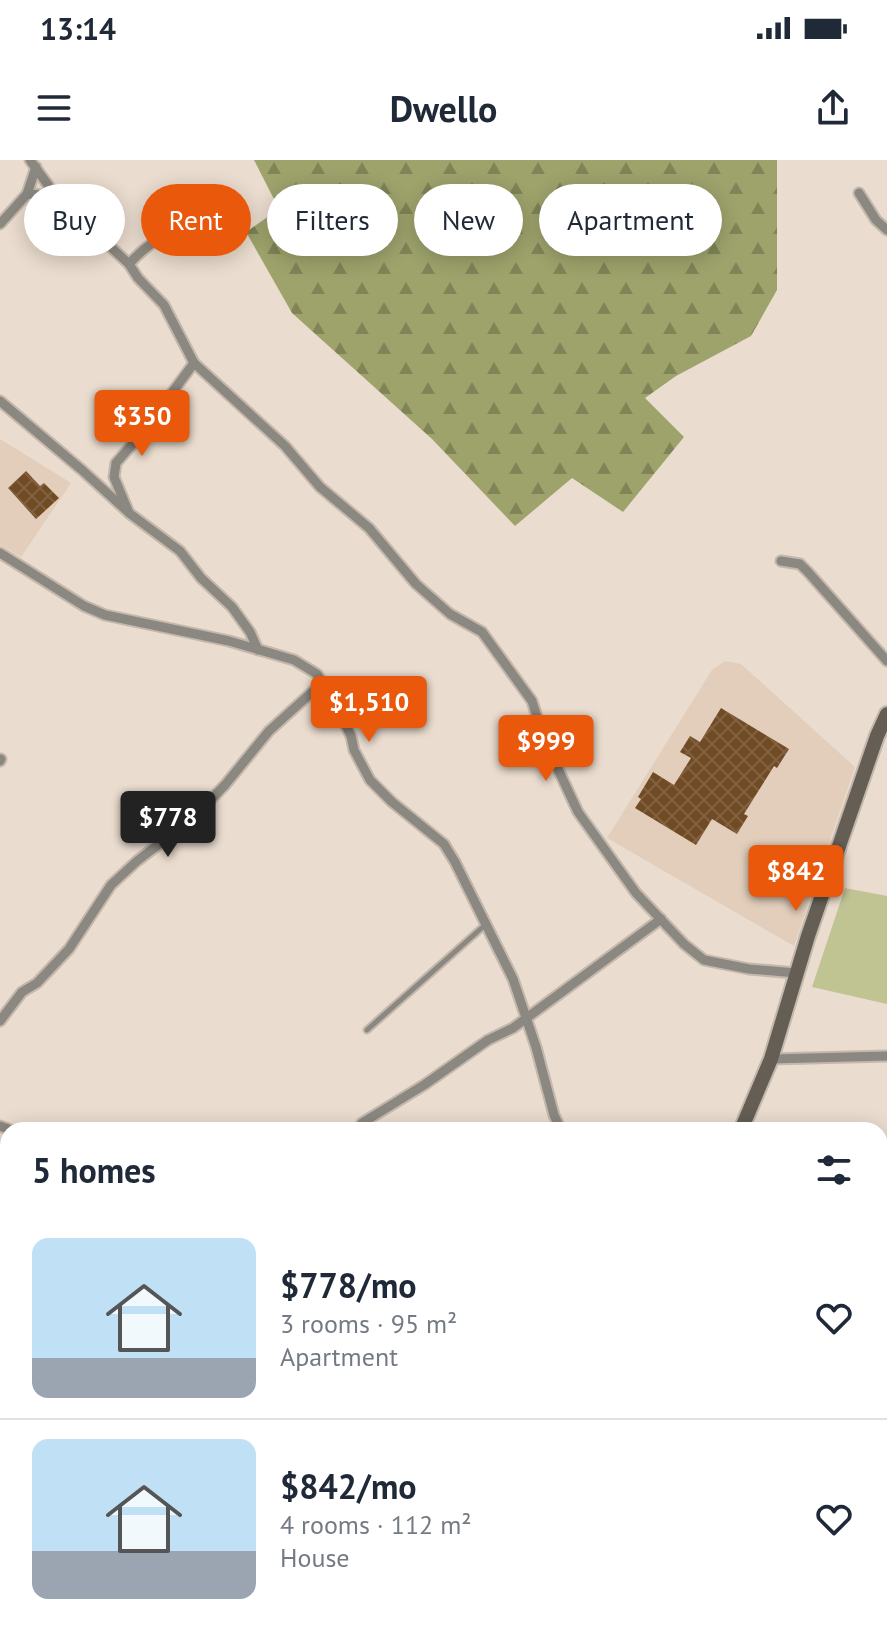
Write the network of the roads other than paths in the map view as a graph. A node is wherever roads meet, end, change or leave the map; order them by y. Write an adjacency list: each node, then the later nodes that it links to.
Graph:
1 (33, 164): 2 (street); 3 (street)
2 (32, 184)
3 (47, 184)
4 (859, 193): 7 (street)
5 (24, 197): 6 (street)
6 (0, 224)
7 (887, 230)
8 (141, 250): 10 (street)
9 (120, 256): 10 (street)
10 (129, 264): 11 (street)
11 (194, 363): 13 (street); 20 (street)
12 (0, 401): 13 (street)
13 (129, 513): 16 (street)
14 (0, 553): 16 (street)
15 (781, 561): 17 (street)
16 (258, 650): 18 (street)
17 (887, 661)
18 (322, 683): 21 (street); 24 (street)
19 (887, 714): 22 (street)
20 (661, 919): 22 (street); 23 (street)
21 (485, 925): 23 (street); 25 (lane)
22 (796, 973): 27 (street)
23 (527, 1018): 28 (street); 29 (street)
24 (0, 1021)
25 (367, 1030)
26 (887, 1056): 27 (street)
27 (771, 1059): 30 (street)
28 (364, 1122)
29 (557, 1122)
30 (744, 1122)

